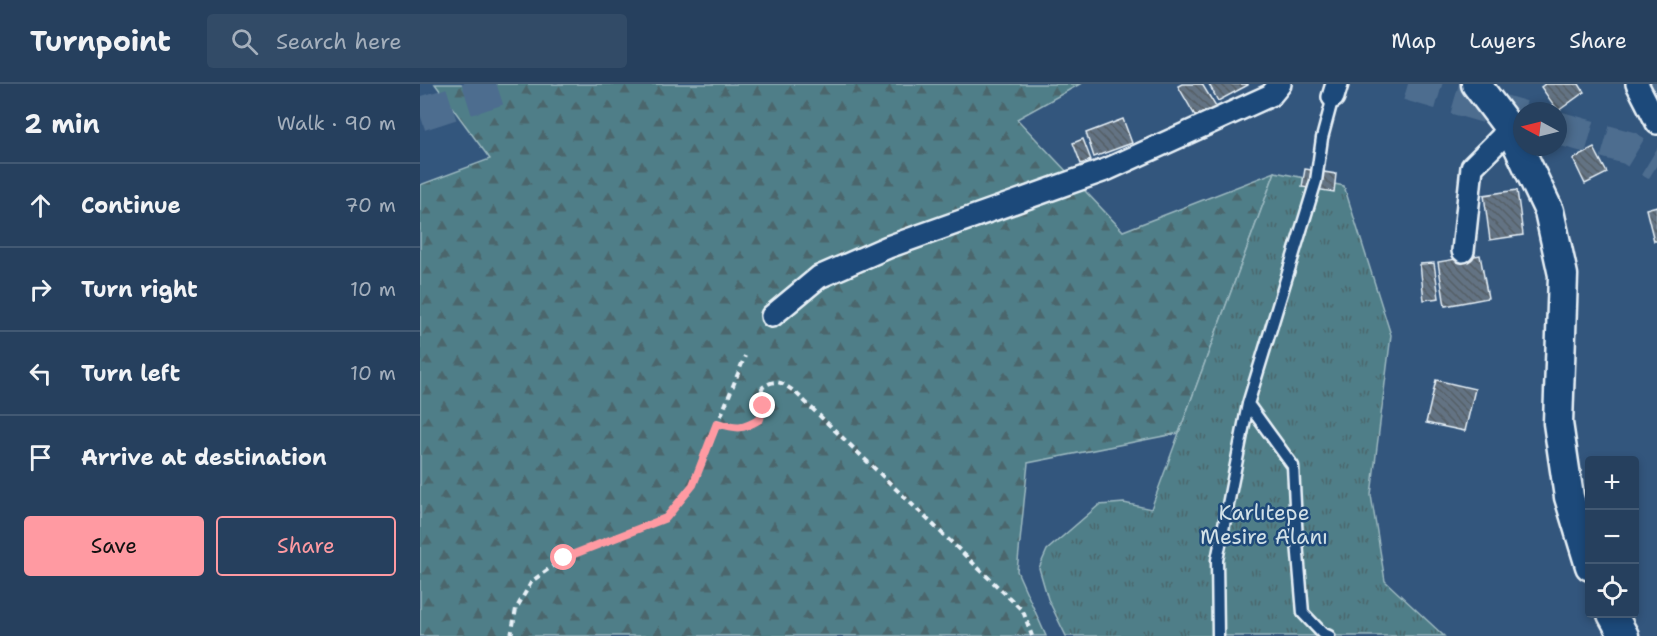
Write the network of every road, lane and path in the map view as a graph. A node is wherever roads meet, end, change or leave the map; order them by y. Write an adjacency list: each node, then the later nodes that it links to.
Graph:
1 (1280, 84): 8 (street)
2 (1476, 84): 6 (main road)
3 (1637, 84): 5 (street)
4 (1335, 90): 10 (lane)
5 (1657, 123)
6 (1510, 129): 7 (street); 12 (main road)
7 (1463, 251)
8 (772, 316)
9 (745, 356): 11 (path)
10 (1248, 404): 16 (lane); 17 (lane)
11 (717, 423): 14 (path); 15 (path)
12 (1589, 564)
13 (1614, 618): 18 (main road)
14 (511, 636)
15 (1032, 636)
16 (1218, 636)
17 (1329, 636)
18 (1624, 636)

